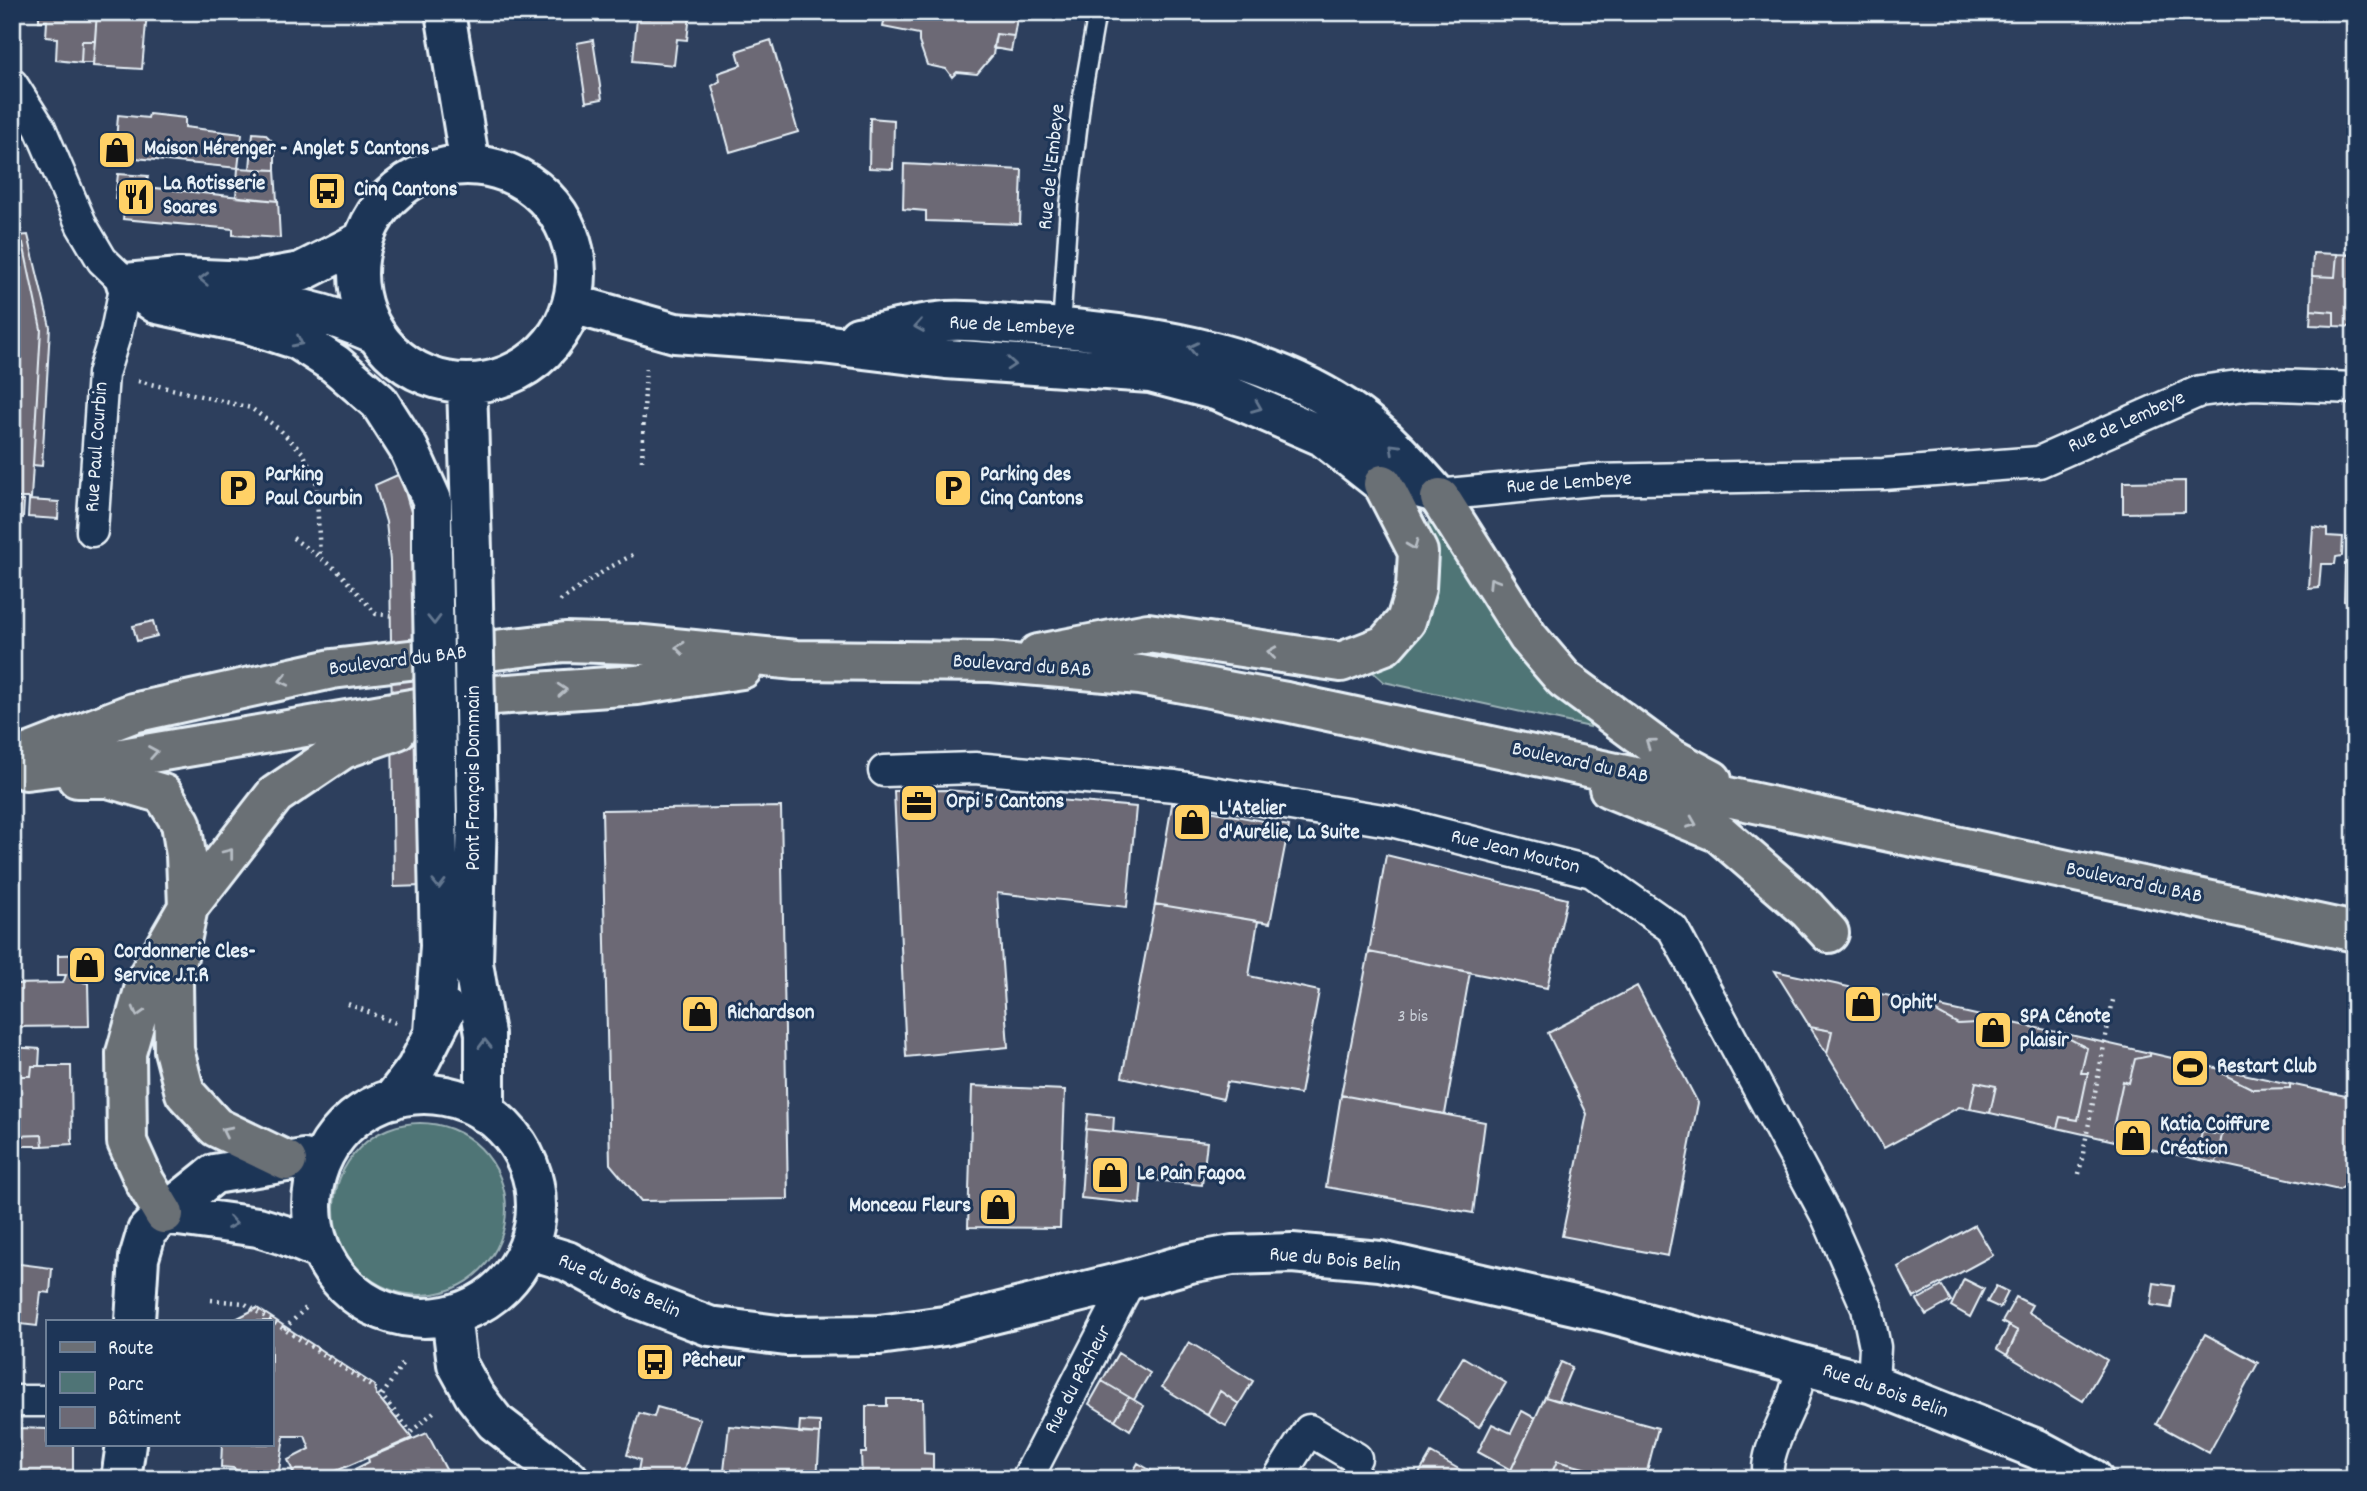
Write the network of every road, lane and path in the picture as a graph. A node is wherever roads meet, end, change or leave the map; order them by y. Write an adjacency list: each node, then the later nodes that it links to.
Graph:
1 (445, 12): 4 (main road)
2 (1097, 12): 9 (lane, Rue de l'Embeye)
3 (12, 84): 6 (street)
4 (470, 165): 5 (main road); 7 (main road)
5 (362, 241): 6 (main road, one-way to 6); 10 (main road)
6 (126, 283): 8 (main road, Pont François Dommain); 19 (street, Rue Paul Courbin)
7 (573, 304): 11 (main road, Rue de Lembeye); 14 (main road)
8 (186, 309): 10 (main road); 37 (main road, Pont François Dommain, one-way to 37, bridge)
9 (1061, 328): 11 (main road, Rue de Lembeye, one-way to 11); 18 (main road, Rue de Lembeye, one-way to 9)
10 (376, 334): 14 (main road)
11 (821, 344): 17 (main road, Rue de Lembeye, one-way to 17)
12 (646, 373): 16 (path)
13 (136, 380): 20 (path)
14 (467, 383): 33 (main road, Pont François Dommain, bridge)
15 (2355, 388): 18 (street, Rue de Lembeye)
16 (642, 461)
17 (1383, 484): 18 (street); 22 (main road, one-way to 22)
18 (1440, 498): 29 (main road, one-way to 18)
19 (92, 531)
20 (320, 557)
21 (796, 660): 22 (main road, Boulevard du BAB); 23 (main road, Boulevard du BAB, one-way to 21); 25 (main road, Boulevard du BAB, one-way to 25)
22 (991, 663): 24 (main road, Boulevard du BAB)
23 (494, 695): 27 (main road, Boulevard du BAB, one-way to 23); 30 (main road, one-way to 23)
24 (1516, 750): 29 (main road, Boulevard du BAB); 32 (main road, one-way to 32)
25 (12, 760)
26 (884, 771): 55 (street, Rue Jean Mouton)
27 (12, 772)
28 (12, 778): 30 (main road)
29 (1751, 801): 31 (main road, Boulevard du BAB)
30 (188, 907): 40 (main road, one-way to 30); 42 (main road, one-way to 42)
31 (2355, 932)
32 (1829, 933)
33 (472, 962): 37 (main road, Pont François Dommain); 39 (main road, Pont François Dommain, one-way to 33)
34 (2113, 1000): 41 (path)
35 (348, 1004): 36 (path)
36 (389, 1021)
37 (434, 1033): 38 (main road, Pont François Dommain)
38 (393, 1098): 39 (main road); 40 (main road)
39 (485, 1113): 43 (main road)
40 (305, 1159): 42 (main road); 44 (main road)
41 (2079, 1174)
42 (164, 1214): 44 (main road, one-way to 44); 49 (main road)
43 (528, 1249): 45 (main road, Rue du Bois Belin); 48 (main road)
44 (320, 1250): 48 (main road)
45 (1130, 1280): 54 (main road, Rue du Bois Belin); 64 (street, Rue du Pêcheur)
46 (211, 1300): 50 (path)
47 (308, 1306): 52 (path)
48 (451, 1315): 63 (main road)
49 (135, 1320)
50 (270, 1320)
51 (273, 1322): 52 (path)
52 (284, 1329): 56 (path)
53 (402, 1364): 56 (path)
54 (1803, 1364): 55 (main road, Rue du Bois Belin); 66 (street)
55 (1873, 1384): 67 (main road, Rue du Bois Belin)
56 (382, 1396): 59 (path)
57 (12, 1401): 58 (street)
58 (46, 1401)
59 (442, 1405)
60 (126, 1446): 62 (main road)
61 (1356, 1458): 65 (street)
62 (121, 1479)
63 (569, 1479)
64 (1027, 1479)
65 (1278, 1479)
66 (1769, 1479)
67 (2093, 1479)

